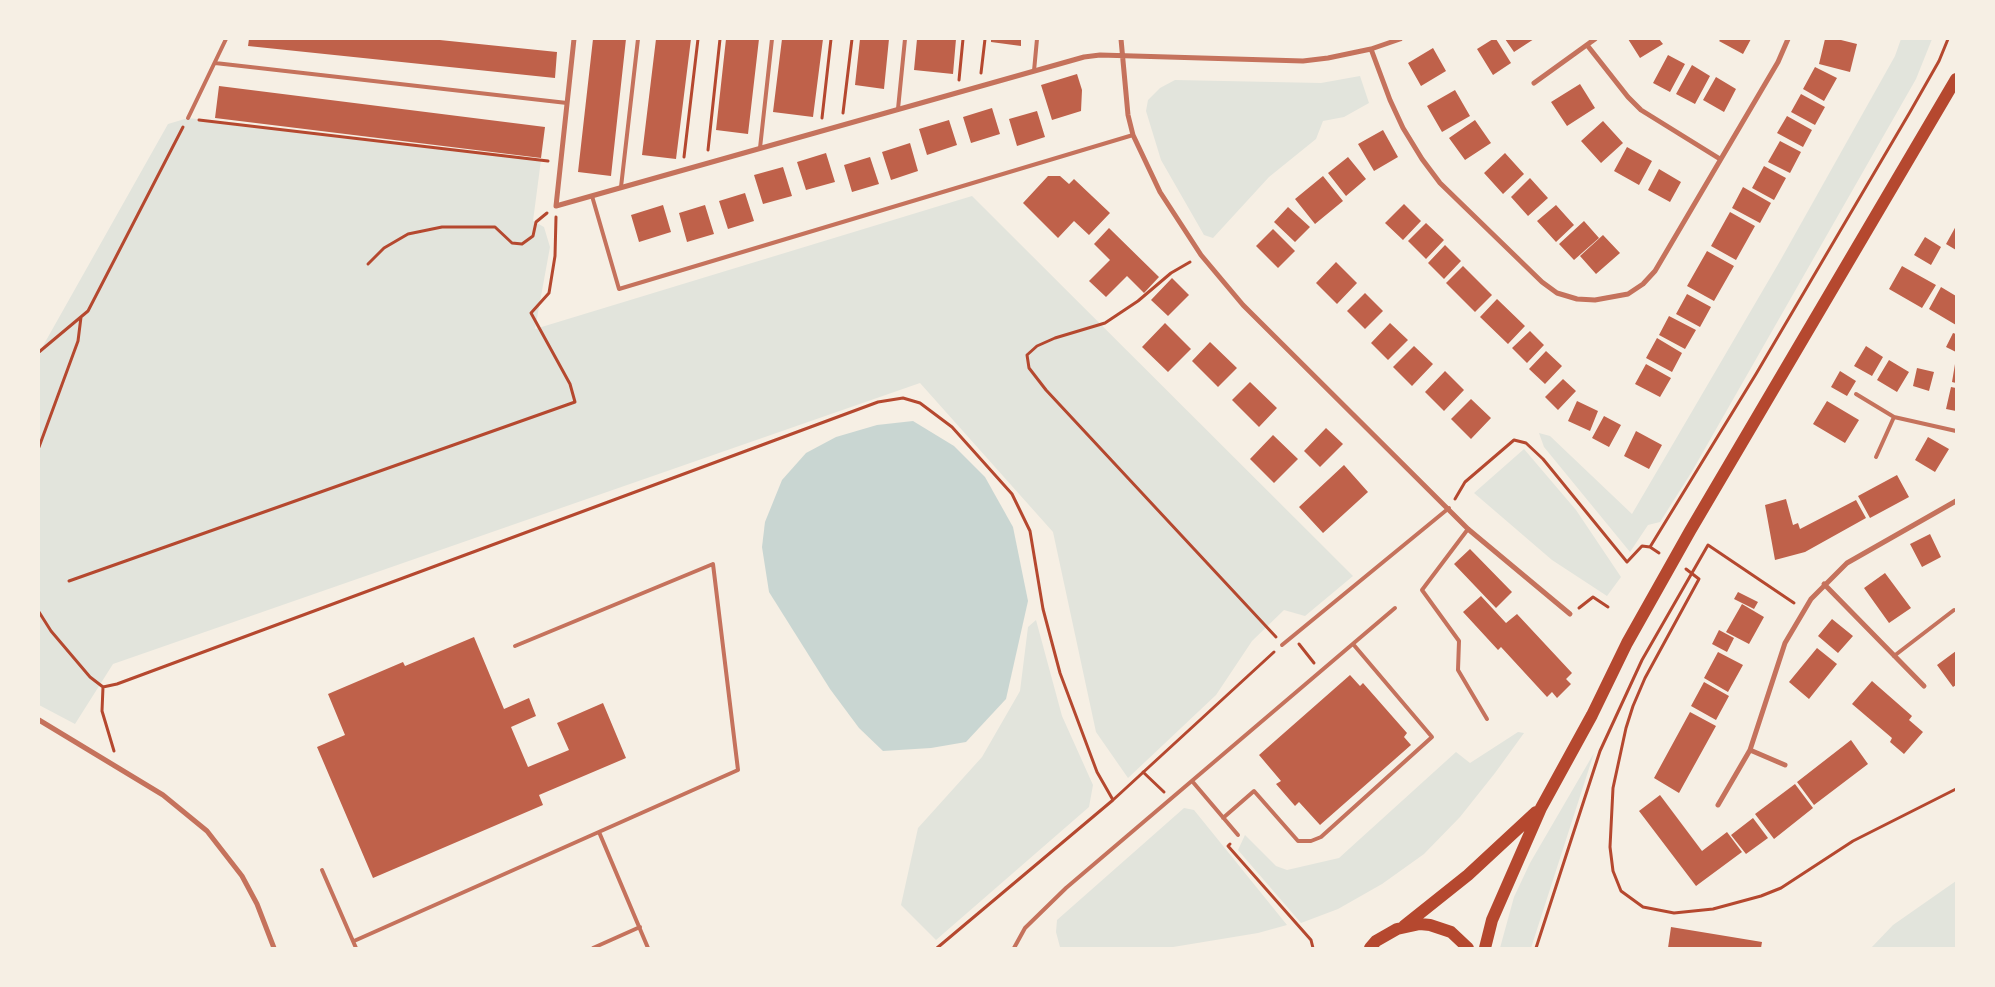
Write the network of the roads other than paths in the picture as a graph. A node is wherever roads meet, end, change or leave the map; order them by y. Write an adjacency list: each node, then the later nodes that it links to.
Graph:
1 (226, 39): 14 (lane)
2 (574, 39): 18 (street)
3 (638, 39): 24 (lane)
4 (772, 39): 22 (lane)
5 (905, 39): 19 (lane)
6 (1037, 39): 15 (lane)
7 (1121, 39): 13 (street)
8 (1400, 39): 12 (street)
9 (1594, 39): 11 (street)
10 (1788, 39): 23 (street)
11 (1587, 44): 17 (street); 23 (street)
12 (1371, 49): 13 (street); 23 (street)
13 (1124, 57): 15 (street); 21 (street)
14 (214, 63): 18 (lane); 20 (lane)
15 (1034, 71): 19 (street)
16 (1956, 81): 48 (main road)
17 (1534, 83)
18 (567, 103): 25 (street)
19 (898, 109): 22 (street)
20 (188, 118)
21 (1133, 135): 25 (lane); 31 (street)
22 (760, 148): 24 (street)
23 (1720, 159)
24 (621, 188): 25 (street)
25 (592, 196)
26 (1856, 394): 27 (lane)
27 (1894, 417): 28 (lane); 29 (lane)
28 (1956, 431)
29 (1876, 457)
30 (1956, 501): 33 (street)
31 (1450, 508): 32 (street); 38 (lane)
32 (1468, 529): 36 (street); 42 (lane)
33 (1824, 584): 40 (street); 44 (street)
34 (1395, 608): 37 (lane)
35 (1954, 610): 40 (lane)
36 (1570, 614)
37 (1353, 644): 46 (lane); 49 (lane)
38 (1282, 645)
39 (515, 646): 50 (lane)
40 (1894, 656): 41 (street)
41 (1924, 686)
42 (1487, 719)
43 (39, 721): 56 (street)
44 (1750, 750): 45 (street); 47 (street)
45 (1785, 765)
46 (1192, 782): 49 (lane); 60 (lane)
47 (1718, 805)
48 (1540, 808): 53 (main road); 63 (main road)
49 (1223, 818): 51 (lane)
50 (598, 832): 54 (lane); 55 (lane)
51 (1238, 836)
52 (322, 870): 55 (lane)
53 (1404, 926): 61 (main road); 62 (main road)
54 (640, 927): 58 (lane); 59 (lane)
55 (354, 941): 57 (lane)
56 (274, 948)
57 (356, 948)
58 (593, 948)
59 (648, 948)
60 (1014, 948)
61 (1370, 948)
62 (1468, 948)
63 (1485, 948)

